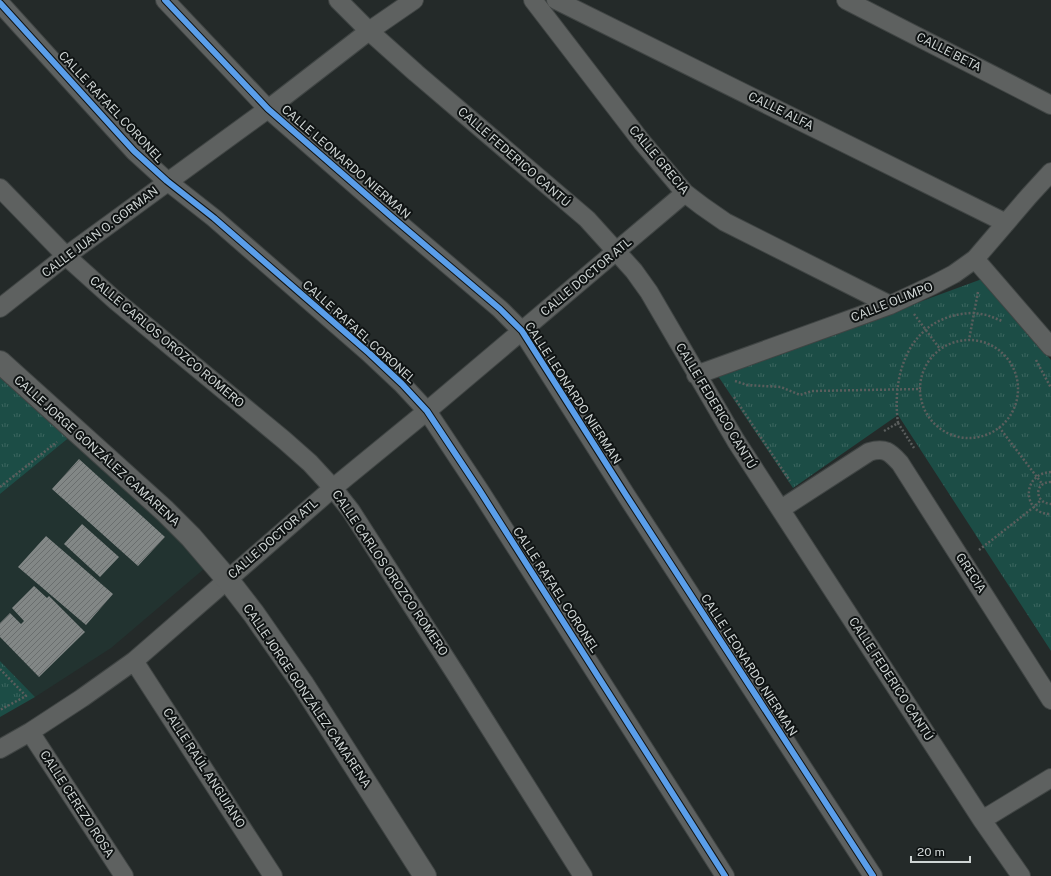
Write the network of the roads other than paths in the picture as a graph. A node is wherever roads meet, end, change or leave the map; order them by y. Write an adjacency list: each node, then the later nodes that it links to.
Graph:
1 (165, 0): 10 (street, CALLE LEONARDO NIERMAN)
2 (338, 0): 8 (street, CALLE FEDERICO CANTÚ)
3 (414, 0): 8 (street, CALLE JUAN O. GORMAN)
4 (533, 0): 14 (street, CALLE GRECIA)
5 (556, 0): 15 (street, CALLE ALFA)
6 (846, 0): 9 (street, CALLE BETA)
7 (0, 3): 12 (street, CALLE RAFAEL CORONEL)
8 (369, 31): 10 (street, CALLE JUAN O. GORMAN); 16 (street, CALLE FEDERICO CANTÚ)
9 (1051, 105)
10 (268, 109): 12 (street, CALLE JUAN O. GORMAN); 21 (street, CALLE LEONARDO NIERMAN)
11 (1051, 172): 15 (street, CALLE OLIMPO)
12 (167, 181): 17 (street, CALLE JUAN O. GORMAN); 25 (street, CALLE RAFAEL CORONEL)
13 (0, 188): 17 (street, CALLE CARLOS OROZCO ROMERO)
14 (685, 193): 16 (street, CALLE DOCTOR ATL); 19 (street, CALLE GRECIA)
15 (1006, 223): 18 (street, CALLE OLIMPO)
16 (617, 252): 21 (street, CALLE DOCTOR ATL); 24 (street, CALLE FEDERICO CANTÚ)
17 (66, 256): 20 (street, CALLE JUAN O. GORMAN); 26 (street, CALLE CARLOS OROZCO ROMERO)
18 (975, 259): 19 (street, CALLE OLIMPO); 22 (street)
19 (890, 305): 24 (street, CALLE OLIMPO)
20 (0, 308)
21 (522, 331): 25 (street, CALLE DOCTOR ATL); 40 (street, CALLE LEONARDO NIERMAN)
22 (1051, 347)
23 (0, 362): 28 (street, CALLE JORGE GONZÁLEZ CAMARENA)
24 (696, 375): 27 (street, CALLE FEDERICO CANTÚ)
25 (427, 411): 26 (street, CALLE DOCTOR ATL); 39 (street, CALLE RAFAEL CORONEL)
26 (333, 488): 28 (street, CALLE DOCTOR ATL); 38 (street, CALLE CARLOS OROZCO ROMERO)
27 (780, 509): 30 (street, GRECIA); 34 (street, CALLE FEDERICO CANTÚ)
28 (227, 579): 29 (street, CALLE DOCTOR ATL); 37 (street, CALLE JORGE GONZÁLEZ CAMARENA)
29 (134, 661): 31 (street, CALLE DOCTOR ATL); 36 (street, CALLE RAÚL ANGUIANO)
30 (1051, 700)
31 (30, 732): 32 (street, CALLE DOCTOR ATL); 35 (street, CALLE CEREZO ROSA)
32 (0, 749)
33 (1051, 778): 34 (street)
34 (982, 820): 41 (street, CALLE FEDERICO CANTÚ)
35 (124, 876)
36 (273, 876)
37 (425, 876)
38 (583, 876)
39 (725, 876)
40 (872, 876)
41 (1021, 876)

